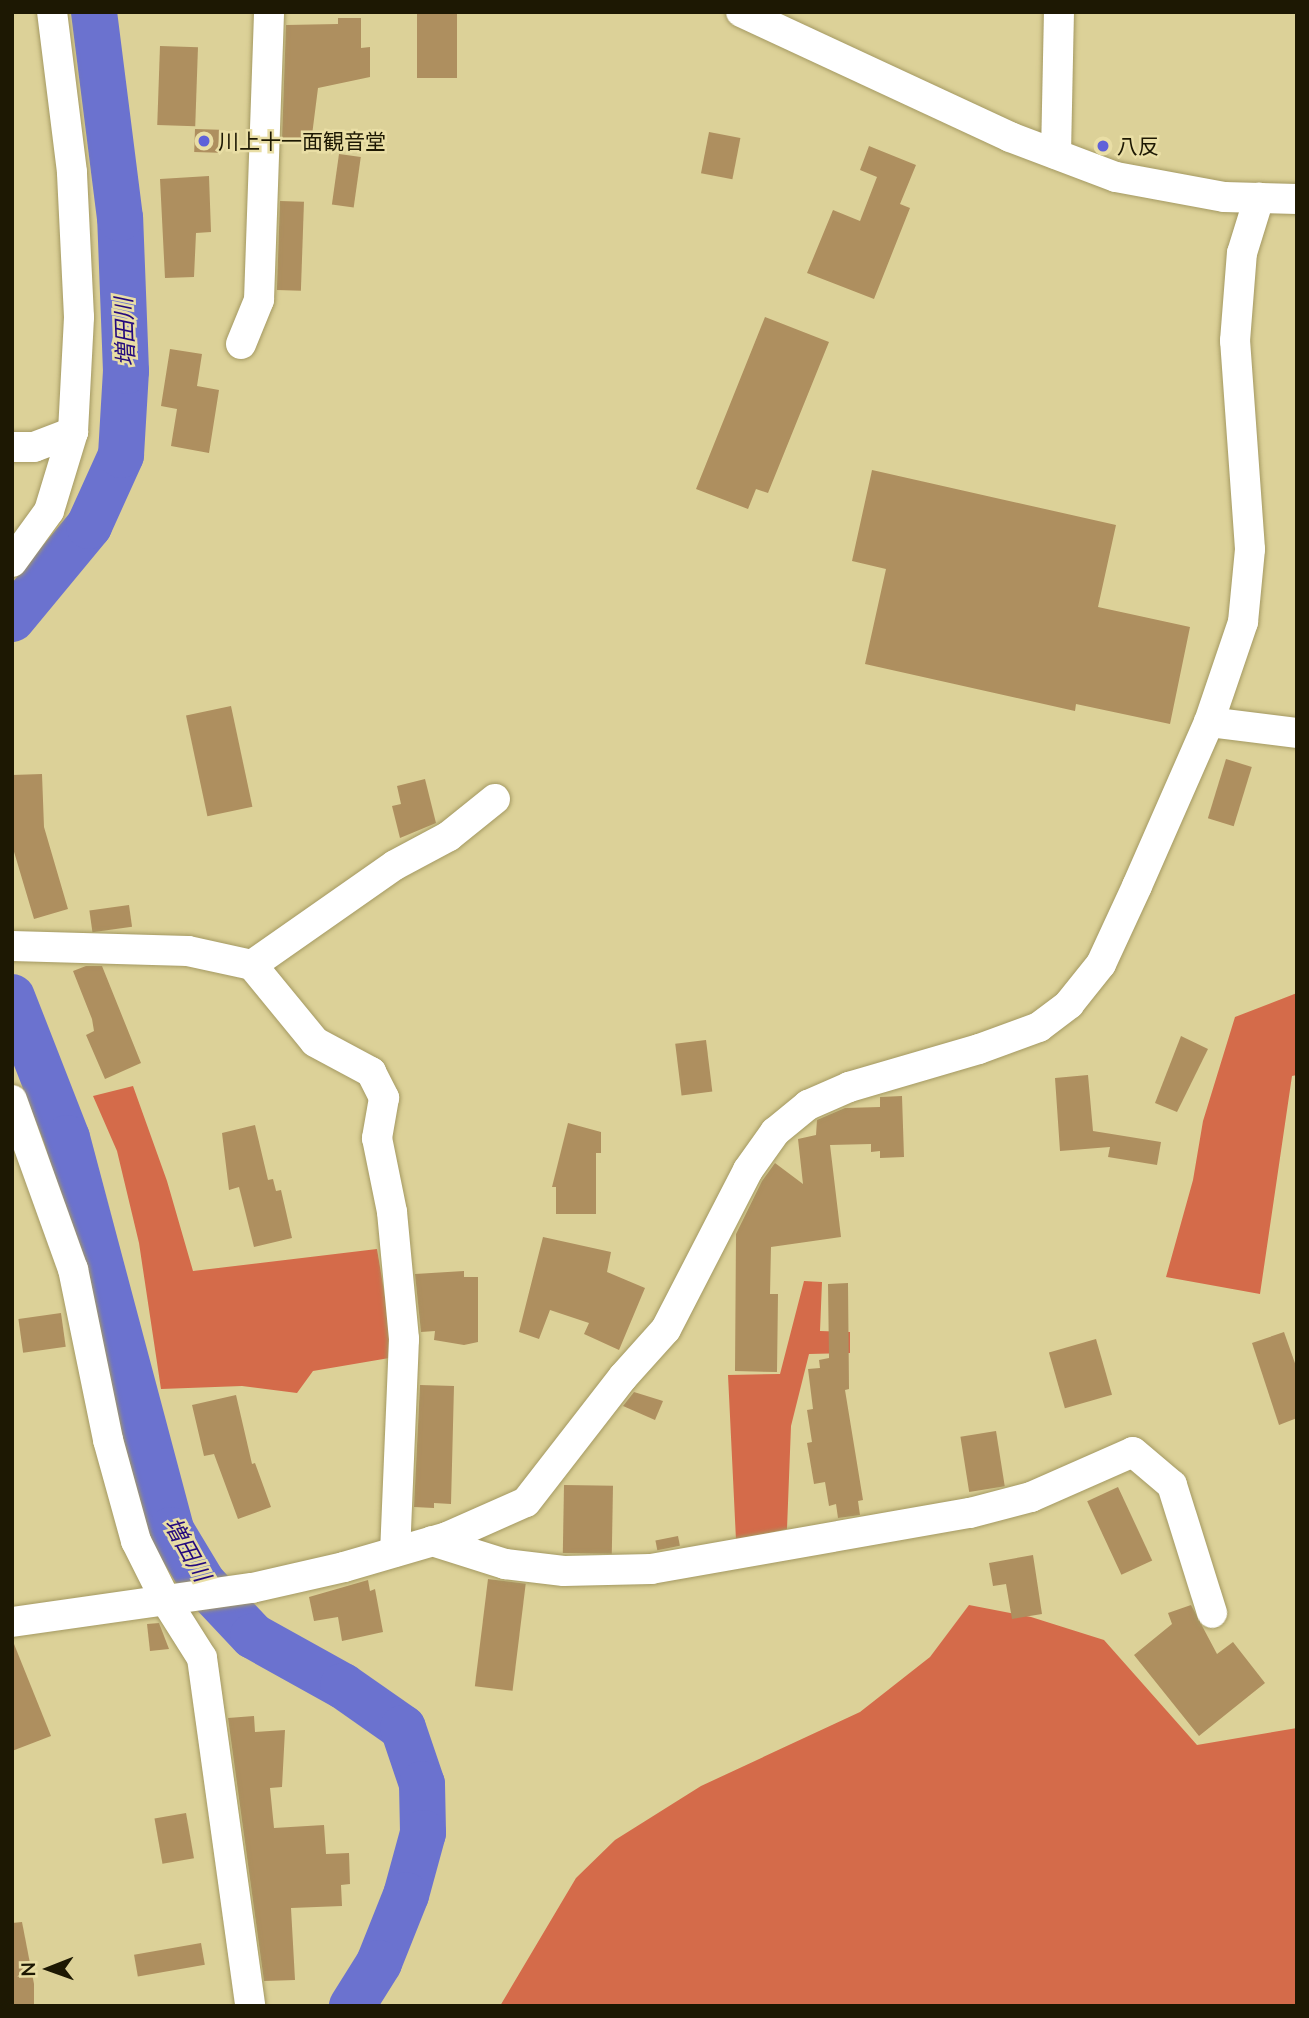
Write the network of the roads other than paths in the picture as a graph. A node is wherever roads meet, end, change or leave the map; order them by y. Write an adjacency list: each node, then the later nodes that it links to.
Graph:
1 (52, 12): 9 (street)
2 (269, 12): 8 (street)
3 (741, 12): 5 (street)
4 (1059, 12): 5 (street)
5 (1056, 154): 6 (street)
6 (1259, 198): 7 (street); 12 (street)
7 (1297, 199)
8 (241, 344)
9 (73, 432): 10 (street); 11 (street)
10 (12, 447)
11 (12, 562)
12 (1209, 722): 13 (street); 18 (street)
13 (1297, 733)
14 (495, 799): 16 (street)
15 (21, 945): 16 (street)
16 (252, 965): 19 (street)
17 (12, 1100): 20 (street)
18 (432, 1541): 19 (street); 21 (street)
19 (396, 1552): 20 (street)
20 (174, 1600): 22 (street); 23 (street)
21 (1212, 1613)
22 (12, 1622)
23 (250, 2006)

